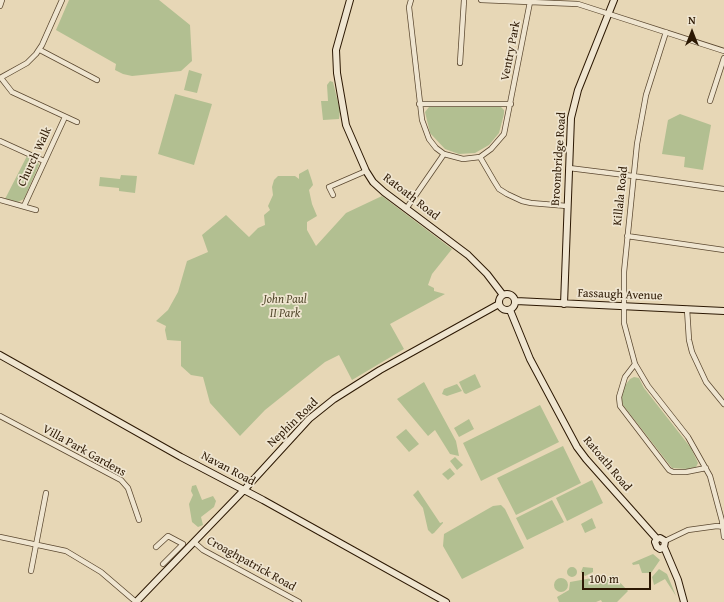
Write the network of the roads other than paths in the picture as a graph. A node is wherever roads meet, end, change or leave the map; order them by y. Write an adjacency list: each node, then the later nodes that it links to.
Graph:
1 (2, 0): 9 (street)
2 (62, 0): 12 (street)
3 (350, 0): 28 (main road, Ratoath Road)
4 (464, 0): 15 (street)
5 (481, 0): 8 (street)
6 (614, 0): 10 (main road, Broombridge Road)
7 (411, 1): 19 (street)
8 (530, 2): 10 (street); 20 (street, Ventry Park)
9 (0, 6)
10 (610, 13): 11 (street); 27 (main road, Broombridge Road)
11 (666, 32): 13 (street); 29 (street, Killala Road)
12 (40, 50): 16 (street); 17 (street)
13 (724, 51)
14 (724, 58): 18 (street)
15 (460, 63)
16 (0, 78): 21 (street)
17 (97, 80)
18 (710, 101)
19 (420, 104): 20 (street); 24 (street)
20 (511, 104): 25 (street, Ventry Park)
21 (65, 117): 22 (street); 26 (street, Church Walk)
22 (78, 122)
23 (0, 141): 26 (street)
24 (444, 154): 25 (street); 35 (street)
25 (480, 157): 34 (street)
26 (44, 161): 33 (street, Church Walk)
27 (569, 168): 29 (street); 34 (main road, Broombridge Road)
28 (366, 171): 31 (street); 35 (main road, Ratoath Road)
29 (633, 176): 30 (street); 37 (street, Killala Road)
30 (724, 189)
31 (333, 195)
32 (0, 200): 33 (street)
33 (24, 206): 36 (street)
34 (567, 206): 42 (main road, Broombridge Road)
35 (406, 209): 39 (main road, Ratoath Road)
36 (36, 210)
37 (627, 236): 38 (street); 43 (street, Killala Road)
38 (724, 250)
39 (503, 295): 40 (main road); 41 (main road)
40 (516, 301): 42 (main road, Fassaugh Avenue); 45 (main road)
41 (499, 304): 45 (main road); 52 (main road, Nephin Road)
42 (564, 304): 43 (main road, Fassaugh Avenue)
43 (624, 306): 44 (main road, Fassaugh Avenue); 48 (street, Killala Road)
44 (687, 309): 46 (main road, Fassaugh Avenue); 49 (street)
45 (510, 310): 58 (main road, Ratoath Road)
46 (724, 311)
47 (0, 355): 52 (main road, Navan Road)
48 (635, 364): 51 (street, Killala Road); 51 (street)
49 (724, 404)
50 (0, 416): 54 (street, Villa Park Gardens)
51 (706, 468): 55 (street, Killala Road)
52 (244, 490): 59 (main road, Nephin Road); 65 (main road, Navan Road)
53 (46, 493): 60 (street)
54 (139, 520)
55 (723, 527): 57 (street, Killala Road); 61 (street)
56 (0, 537): 60 (street)
57 (724, 537)
58 (657, 539): 61 (main road); 61 (main road, Ratoath Road)
59 (194, 542): 63 (main road, Nephin Road); 67 (street, Croaghpatrick Road)
60 (36, 543): 64 (street); 66 (street)
61 (664, 544): 68 (main road, Ratoath Road)
62 (156, 546): 63 (street)
63 (171, 567): 66 (main road, Nephin Road)
64 (31, 571)
65 (444, 601)
66 (136, 602)
67 (299, 602)
68 (684, 602)

